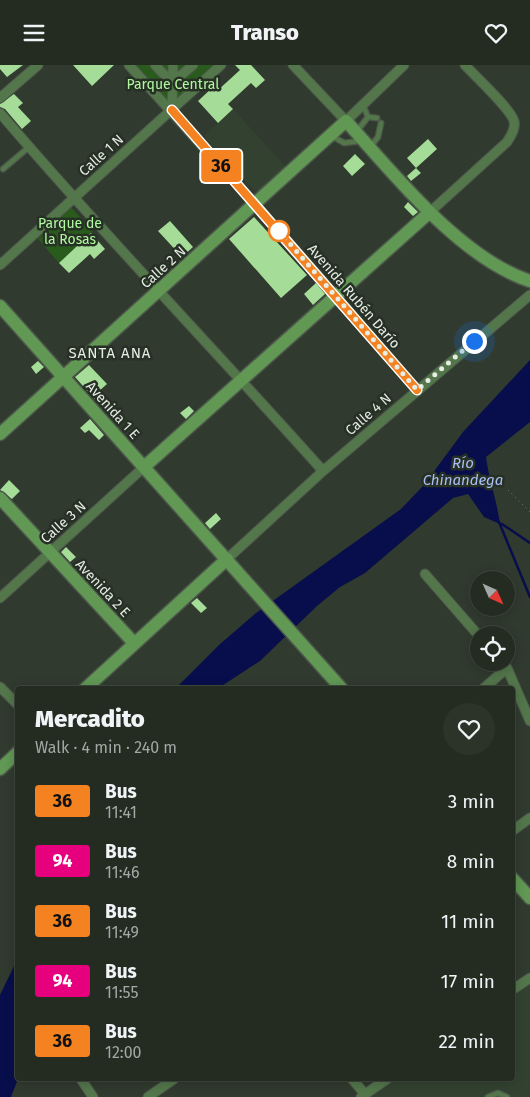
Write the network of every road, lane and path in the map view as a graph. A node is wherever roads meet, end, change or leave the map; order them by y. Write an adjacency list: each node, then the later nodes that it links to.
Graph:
1 (38, 65): 11 (street)
2 (129, 65): 13 (street, Avenida Rubén Darío)
3 (155, 65): 10 (street)
4 (173, 65): 10 (street)
5 (193, 65): 10 (street)
6 (293, 65): 17 (street)
7 (404, 65): 12 (street)
8 (465, 65): 25 (street)
9 (216, 66): 13 (street, Calle 1 N)
10 (172, 83): 13 (street)
11 (0, 98)
12 (363, 105): 15 (lane); 17 (street)
13 (172, 110): 23 (street, Calle 1 N); 24 (street, Avenida Rubén Darío)
14 (0, 113): 21 (street)
15 (368, 117): 16 (lane); 20 (lane)
16 (377, 118)
17 (346, 121): 19 (street, Calle 2 N); 20 (street)
18 (381, 123): 20 (lane)
19 (330, 135): 20 (lane); 24 (street, Calle 2 N)
20 (363, 140): 25 (street)
21 (29, 147): 22 (lane); 23 (street)
22 (3, 169)
23 (73, 199): 26 (street, Calle 1 N); 28 (street)
24 (255, 204): 28 (street, Calle 2 N); 30 (street, Avenida Rubén Darío)
25 (430, 211): 27 (street); 30 (street)
26 (0, 265)
27 (530, 281)
28 (160, 290): 32 (street, Calle 2 N); 33 (street)
29 (530, 295): 34 (street, Calle 4 N)
30 (335, 296): 33 (street); 34 (street, Avenida Rubén Darío)
31 (0, 306): 32 (street, Avenida 1 E)
32 (63, 377): 35 (street, Calle 2 N); 36 (street, Avenida 1 E)
33 (242, 381): 36 (street); 37 (street)
34 (417, 390): 37 (street, Calle 4 N)
35 (0, 434)
36 (144, 467): 41 (street, Calle 3 N); 42 (street, Avenida 1 E)
37 (322, 471): 42 (street, Calle 4 N)
38 (508, 490): 40 (path)
39 (0, 498): 41 (street, Avenida 2 E)
40 (530, 512)
41 (50, 553): 44 (street, Calle 3 N); 46 (street, Avenida 2 E)
42 (228, 559): 46 (street); 50 (street, Avenida 1 E)
43 (425, 574): 45 (street)
44 (0, 598)
45 (470, 626)
46 (134, 643): 49 (street)
47 (498, 671): 51 (street)
48 (507, 671): 52 (street)
49 (88, 686)
50 (339, 686)
51 (485, 686)
52 (514, 686)
53 (0, 687): 55 (street)
54 (515, 689): 56 (street)
55 (15, 702)
56 (530, 721)
57 (15, 756): 58 (street)
58 (0, 769)
59 (530, 818): 60 (street)
60 (515, 829)
61 (515, 881): 62 (street)
62 (530, 898)
63 (530, 978): 64 (street)
64 (515, 989)
65 (82, 1081): 70 (street)
66 (171, 1081): 71 (street)
67 (353, 1081): 69 (street)
68 (383, 1081): 69 (street)
69 (363, 1096)
70 (93, 1097)
71 (148, 1097)
72 (488, 1097): 73 (lane)
73 (507, 1097)

